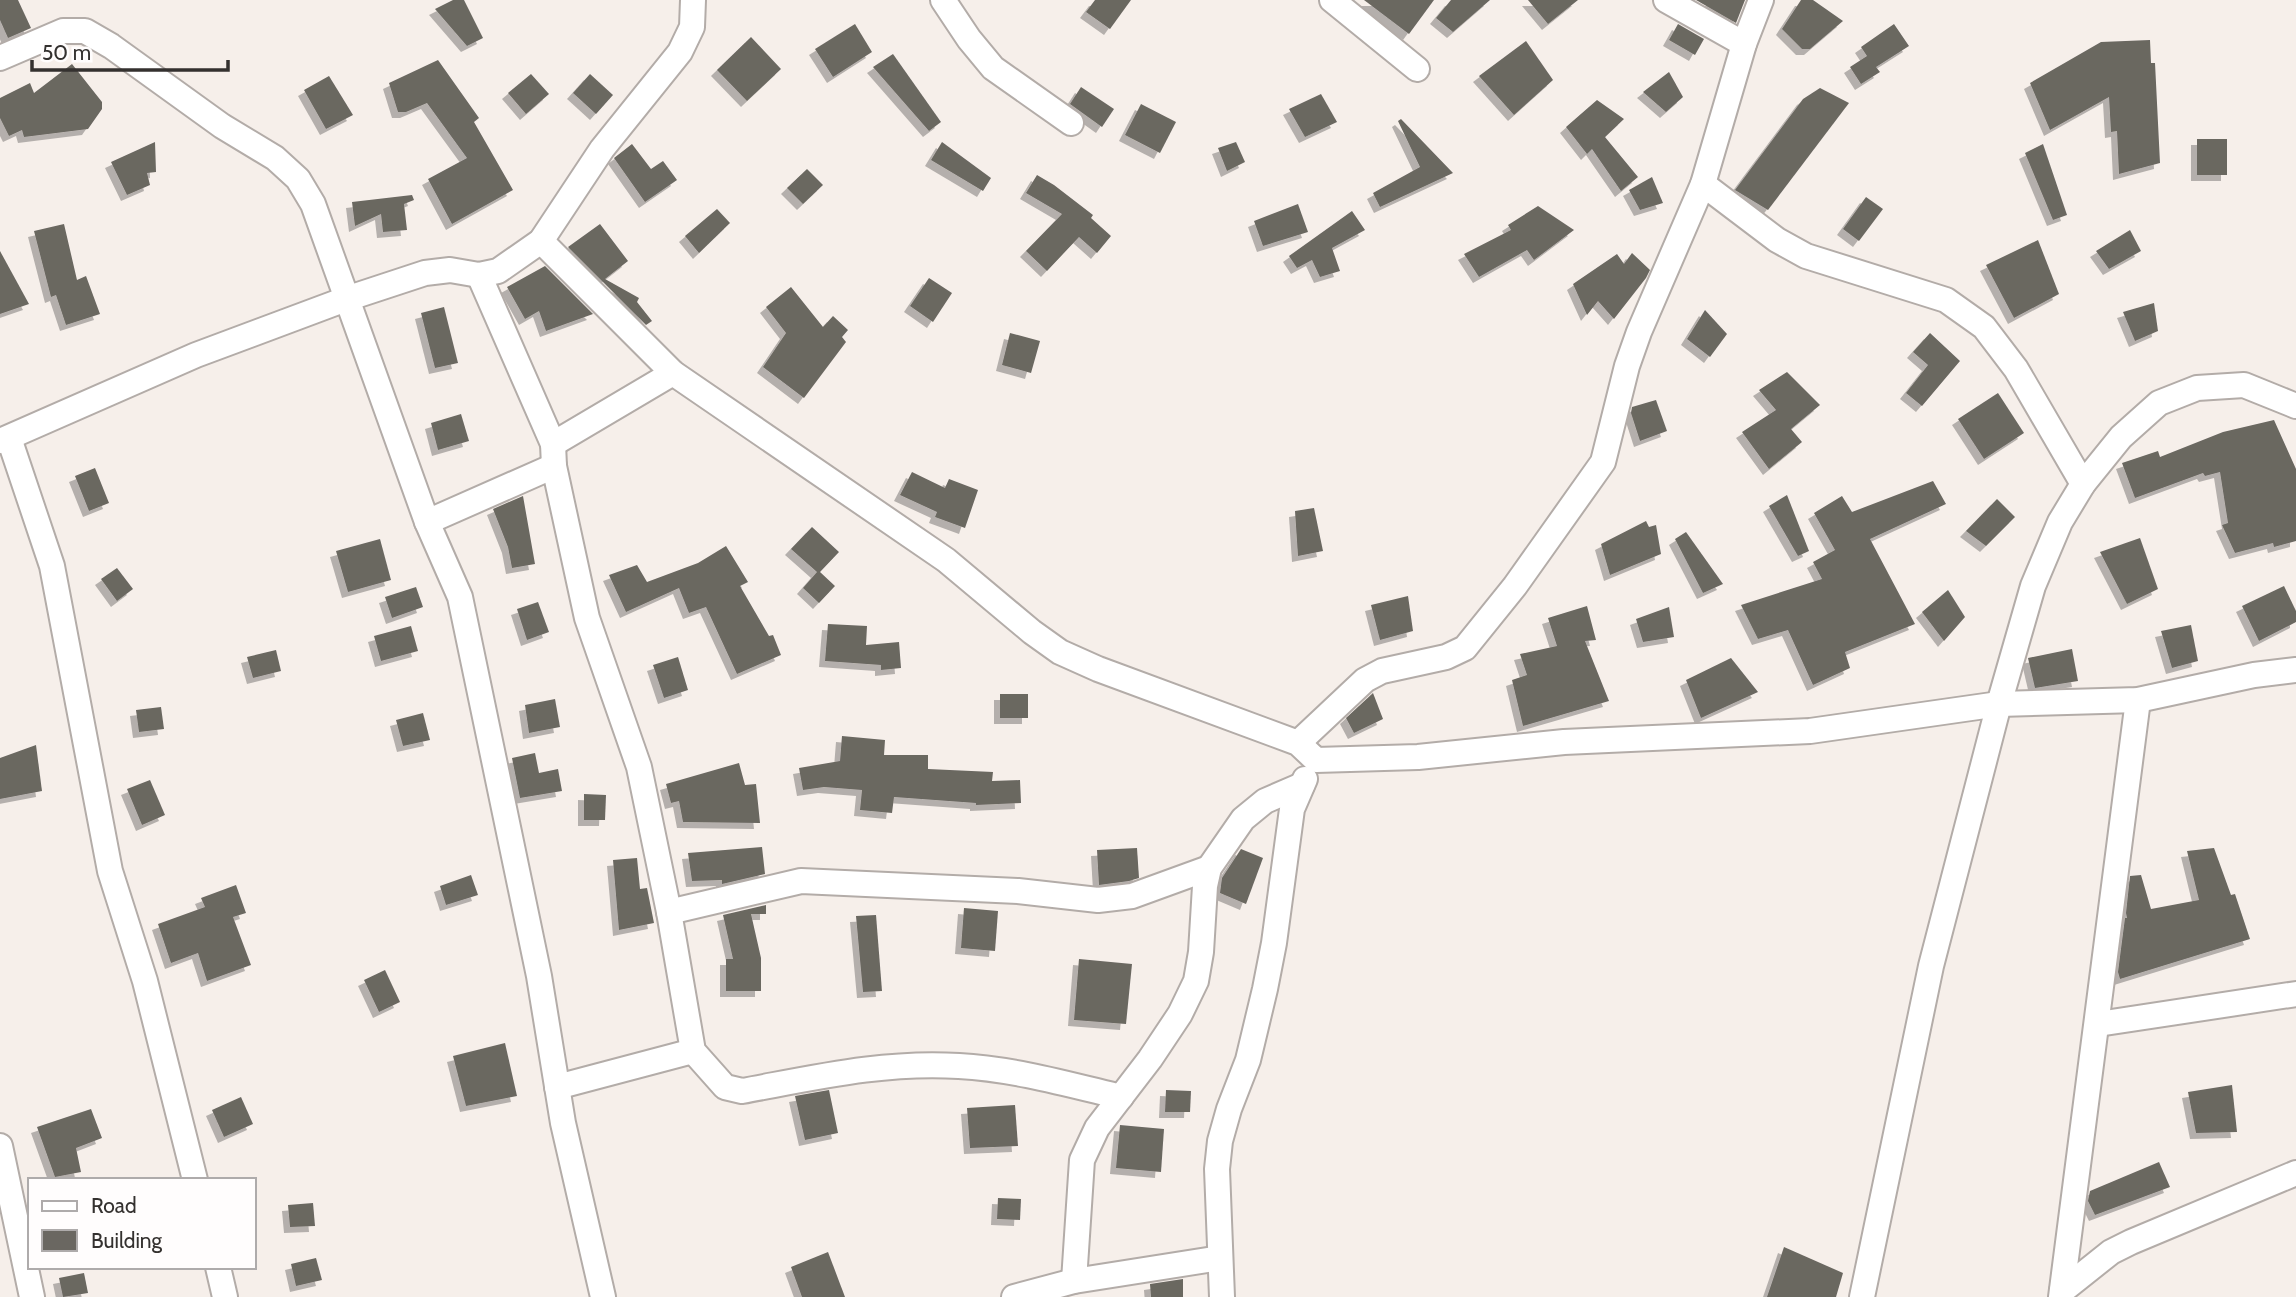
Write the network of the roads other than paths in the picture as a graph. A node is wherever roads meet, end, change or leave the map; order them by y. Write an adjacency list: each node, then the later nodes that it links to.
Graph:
1 (693, 0): 11 (street)
2 (943, 0): 9 (street)
3 (1332, 0): 8 (street)
4 (1665, 0): 6 (street)
5 (1761, 0): 6 (street)
6 (1744, 44): 10 (street)
7 (0, 58): 13 (street)
8 (1418, 69)
9 (1071, 123)
10 (1703, 184): 18 (street); 23 (street)
11 (541, 241): 12 (street); 14 (street)
12 (479, 275): 13 (street); 17 (street)
13 (346, 299): 16 (street); 19 (street)
14 (673, 373): 17 (street); 23 (street)
15 (2296, 406): 18 (street)
16 (5, 439): 35 (street)
17 (554, 455): 19 (street); 27 (street)
18 (2083, 484): 22 (street)
19 (427, 522): 31 (street)
20 (2296, 670): 21 (street)
21 (2138, 700): 22 (street); 29 (street)
22 (1999, 704): 24 (street); 45 (street)
23 (1298, 743): 24 (street)
24 (1316, 760): 25 (street)
25 (1302, 785): 26 (street); 36 (street)
26 (1209, 868): 27 (street); 32 (street)
27 (669, 912): 30 (street)
28 (2296, 994): 29 (street)
29 (2098, 1024): 39 (street)
30 (693, 1051): 31 (street); 32 (street)
31 (557, 1087): 42 (street)
32 (1121, 1097): 38 (street)
33 (0, 1146): 40 (street)
34 (2296, 1173): 39 (street)
35 (194, 1178)
36 (1220, 1258): 38 (street); 44 (street)
37 (218, 1269): 41 (street)
38 (1074, 1281): 43 (street)
39 (2061, 1294)
40 (32, 1297)
41 (225, 1297)
42 (603, 1297)
43 (1014, 1297)
44 (1223, 1297)
45 (1862, 1297)

